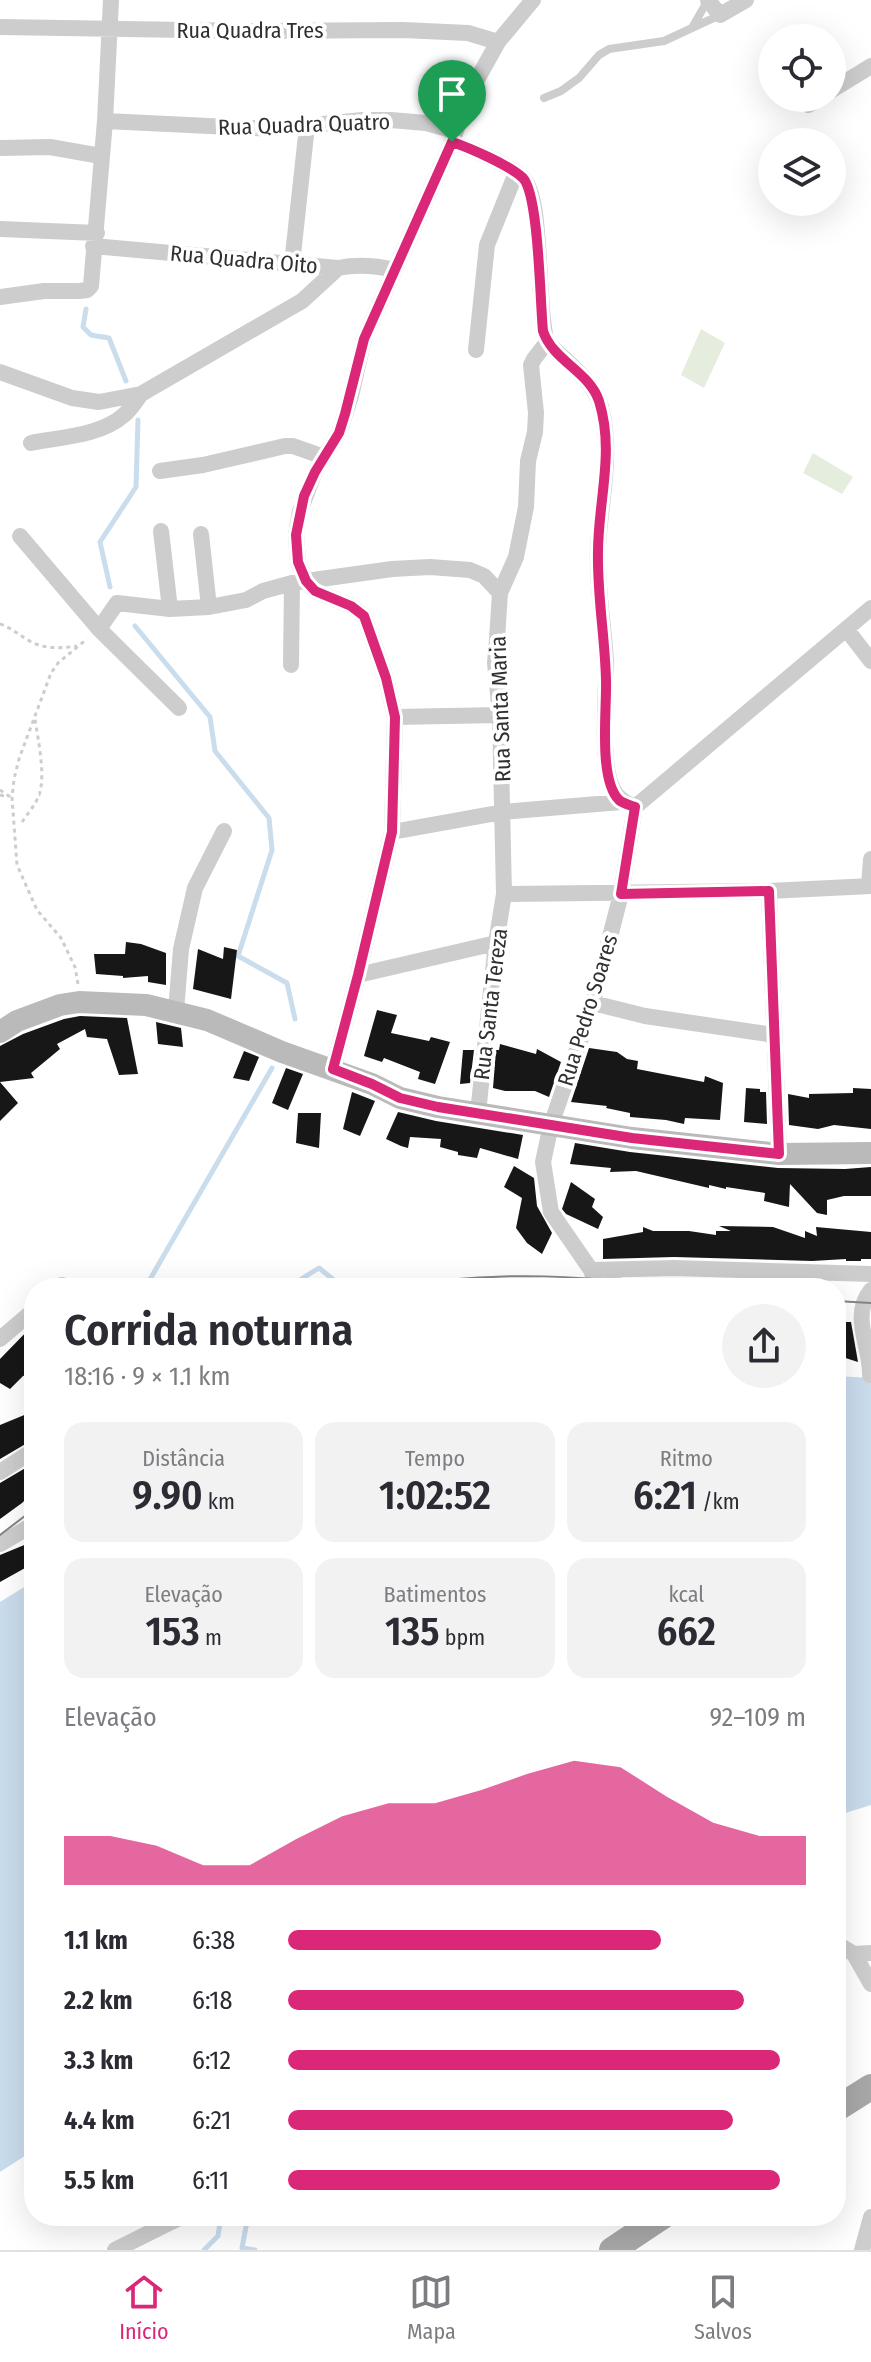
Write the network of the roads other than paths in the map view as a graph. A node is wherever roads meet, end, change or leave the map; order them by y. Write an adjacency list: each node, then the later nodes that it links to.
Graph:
1 (111, 0): 8 (street)
2 (533, 0): 9 (street)
3 (708, 0): 5 (street); 6 (lane)
4 (746, 0): 5 (street)
5 (720, 15): 6 (lane)
6 (692, 26): 12 (lane)
7 (0, 27): 8 (street, Rua Quadra Tres)
8 (111, 29): 9 (street, Rua Quadra Tres); 13 (street)
9 (498, 42): 15 (street)
10 (871, 66): 11 (street)
11 (846, 81)
12 (544, 98)
13 (105, 121): 14 (street, Rua Quadra Quatro); 17 (street)
14 (307, 126): 15 (street, Rua Quadra Quatro); 21 (street)
15 (453, 136): 18 (street); 23 (street)
16 (0, 148): 17 (street)
17 (101, 156): 20 (street)
18 (516, 173): 25 (street); 26 (street)
19 (0, 229): 20 (street, Rua Quadra Oito)
20 (95, 240): 21 (street, Rua Quadra Oito); 24 (street)
21 (292, 264): 22 (street, Rua Quadra Oito)
22 (338, 268): 23 (street, Rua Quadra Oito); 28 (street)
23 (394, 270): 30 (street)
24 (0, 297)
25 (547, 342): 36 (street, Rua Santa Maria); 47 (street)
26 (476, 350)
27 (0, 372): 28 (street)
28 (141, 394): 29 (street)
29 (31, 443)
30 (324, 457): 31 (street); 35 (street)
31 (160, 471)
32 (161, 531): 39 (street)
33 (201, 534): 37 (street)
34 (20, 536): 40 (street)
35 (299, 582): 36 (street); 37 (street); 43 (street); 46 (street)
36 (500, 593): 45 (street, Rua Santa Maria)
37 (209, 607): 39 (street)
38 (871, 608): 41 (street)
39 (170, 609): 40 (street)
40 (99, 629): 44 (street)
41 (847, 630): 42 (street); 47 (street)
42 (871, 661)
43 (291, 665)
44 (179, 708)
45 (500, 715): 46 (street); 48 (street, Rua Santa Maria)
46 (395, 717): 50 (street)
47 (628, 805): 48 (street); 55 (street, Rua Pedro Soares)
48 (503, 812): 50 (street); 54 (street, Rua Santa Maria)
49 (224, 831): 59 (street)
50 (392, 832): 57 (street)
51 (871, 859): 52 (street)
52 (870, 886): 53 (street)
53 (769, 891): 55 (street); 61 (street)
54 (504, 894): 55 (street); 56 (street, Rua Santa Tereza)
55 (621, 894): 58 (street, Rua Pedro Soares)
56 (496, 943): 57 (street); 63 (street, Rua Santa Tereza)
57 (358, 975): 62 (street)
58 (593, 1003): 61 (street); 64 (street, Rua Pedro Soares)
59 (176, 1011): 60 (street); 62 (street)
60 (0, 1032)
61 (774, 1035): 66 (street)
62 (333, 1069): 63 (street)
63 (478, 1113): 64 (street)
64 (551, 1125): 66 (street); 67 (street, Rua Pedro Soares)
65 (871, 1153): 66 (street)
66 (779, 1154)
67 (591, 1270): 68 (street); 69 (street)
68 (871, 1274)
69 (594, 1278)
70 (871, 1290): 73 (street)
71 (24, 1319): 72 (street)
72 (0, 1339)
73 (870, 1375)
74 (24, 1456): 75 (street)
75 (0, 1472)
76 (24, 1530): 77 (street)
77 (0, 1544)
78 (862, 1953): 79 (street)
79 (871, 1984)
80 (871, 2087): 81 (main road)
81 (846, 2103)
82 (871, 2217): 87 (street)
83 (163, 2226): 85 (street)
84 (648, 2226): 86 (main road)
85 (115, 2250)
86 (612, 2250)
87 (862, 2250)

